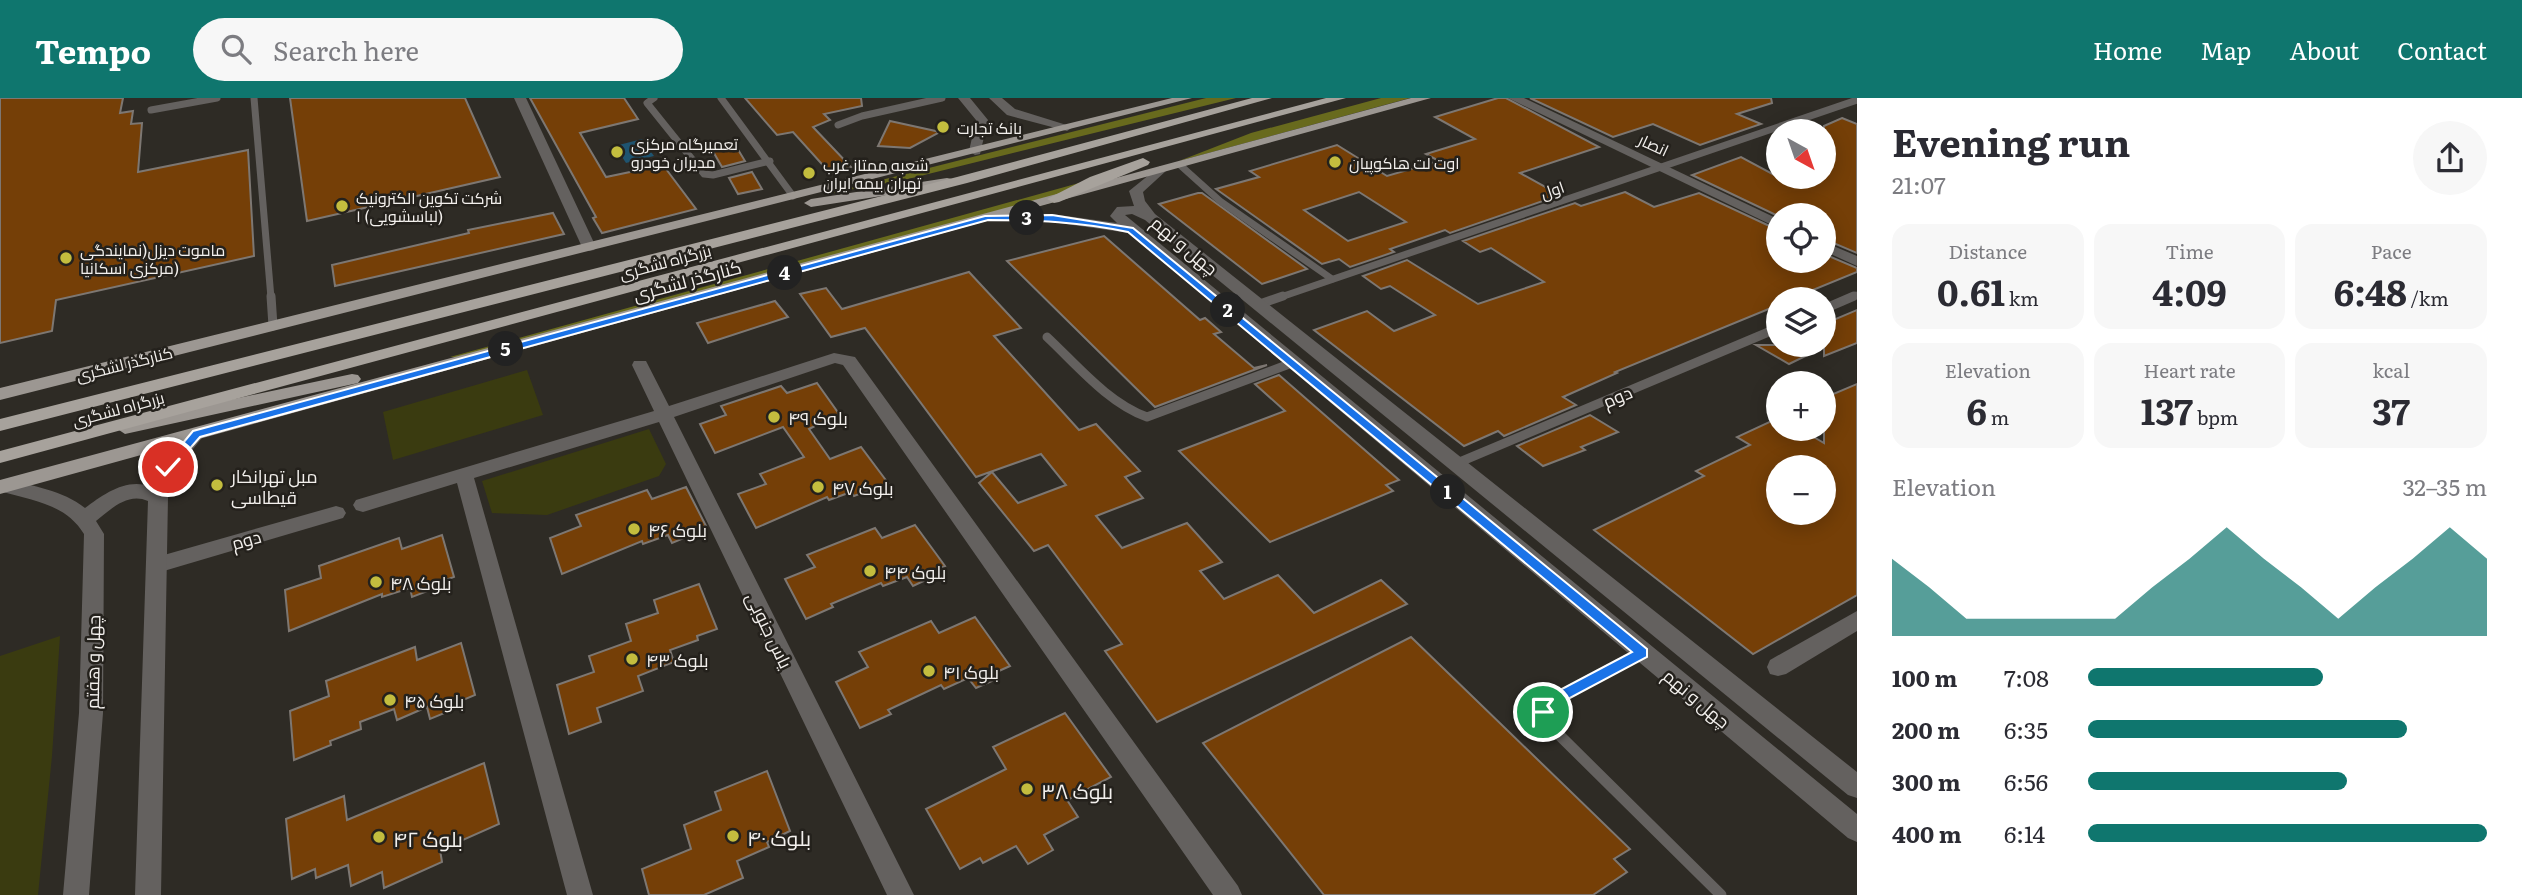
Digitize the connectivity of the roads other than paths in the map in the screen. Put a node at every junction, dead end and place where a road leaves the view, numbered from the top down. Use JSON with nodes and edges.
{"nodes":[{"id":1,"x":217,"y":98,"type":"edge"},
{"id":2,"x":254,"y":98,"type":"edge"},
{"id":3,"x":520,"y":98,"type":"edge"},
{"id":4,"x":654,"y":98,"type":"edge"},
{"id":5,"x":721,"y":98,"type":"edge"},
{"id":6,"x":942,"y":98,"type":"edge"},
{"id":7,"x":964,"y":98,"type":"edge"},
{"id":8,"x":995,"y":98,"type":"edge"},
{"id":9,"x":1186,"y":98,"type":"edge"},
{"id":10,"x":1266,"y":98,"type":"edge"},
{"id":11,"x":1340,"y":98,"type":"edge"},
{"id":12,"x":1425,"y":98,"type":"edge"},
{"id":13,"x":1514,"y":98,"type":"edge"},
{"id":14,"x":1857,"y":100,"type":"edge"},
{"id":15,"x":150,"y":110,"type":"dead end"},
{"id":16,"x":1267,"y":117,"type":"junction"},
{"id":17,"x":838,"y":125,"type":"dead end"},
{"id":18,"x":1068,"y":128,"type":"junction"},
{"id":19,"x":975,"y":151,"type":"junction"},
{"id":20,"x":770,"y":161,"type":"junction"},
{"id":21,"x":1180,"y":165,"type":"junction"},
{"id":22,"x":1659,"y":166,"type":"junction"},
{"id":23,"x":1160,"y":170,"type":"junction"},
{"id":24,"x":962,"y":180,"type":"junction"},
{"id":25,"x":793,"y":196,"type":"junction"},
{"id":26,"x":1054,"y":200,"type":"junction"},
{"id":27,"x":988,"y":217,"type":"junction"},
{"id":28,"x":1150,"y":217,"type":"junction"},
{"id":29,"x":1766,"y":218,"type":"edge"},
{"id":30,"x":1130,"y":230,"type":"junction"},
{"id":31,"x":612,"y":241,"type":"junction"},
{"id":32,"x":589,"y":247,"type":"junction"},
{"id":33,"x":1836,"y":252,"type":"edge"},
{"id":34,"x":1857,"y":262,"type":"edge"},
{"id":35,"x":1332,"y":279,"type":"junction"},
{"id":36,"x":1857,"y":295,"type":"edge"},
{"id":37,"x":1836,"y":304,"type":"edge"},
{"id":38,"x":1257,"y":305,"type":"junction"},
{"id":39,"x":273,"y":326,"type":"junction"},
{"id":40,"x":568,"y":332,"type":"junction"},
{"id":41,"x":1766,"y":333,"type":"edge"},
{"id":42,"x":1047,"y":337,"type":"dead end"},
{"id":43,"x":1292,"y":363,"type":"junction"},
{"id":44,"x":640,"y":365,"type":"dead end"},
{"id":45,"x":0,"y":394,"type":"edge"},
{"id":46,"x":664,"y":414,"type":"junction"},
{"id":47,"x":0,"y":425,"type":"edge"},
{"id":48,"x":196,"y":434,"type":"junction"},
{"id":49,"x":55,"y":443,"type":"junction"},
{"id":50,"x":0,"y":457,"type":"edge"},
{"id":51,"x":1455,"y":464,"type":"junction"},
{"id":52,"x":464,"y":476,"type":"junction"},
{"id":53,"x":3,"y":487,"type":"edge"},
{"id":54,"x":158,"y":497,"type":"junction"},
{"id":55,"x":363,"y":505,"type":"dead end"},
{"id":56,"x":336,"y":513,"type":"dead end"},
{"id":57,"x":86,"y":517,"type":"junction"},
{"id":58,"x":156,"y":565,"type":"junction"},
{"id":59,"x":1857,"y":620,"type":"edge"},
{"id":60,"x":1642,"y":653,"type":"junction"},
{"id":61,"x":1778,"y":667,"type":"dead end"},
{"id":62,"x":1857,"y":787,"type":"edge"},
{"id":63,"x":1857,"y":830,"type":"edge"},
{"id":64,"x":76,"y":895,"type":"edge"},
{"id":65,"x":148,"y":895,"type":"edge"},
{"id":66,"x":580,"y":895,"type":"edge"},
{"id":67,"x":901,"y":895,"type":"edge"},
{"id":68,"x":1229,"y":895,"type":"edge"},
{"id":69,"x":1721,"y":895,"type":"edge"}],
"edges":[{"from":1,"to":15,"type":"lane"},
{"from":2,"to":39,"type":"lane"},
{"from":3,"to":32,"type":"street"},
{"from":4,"to":20,"type":"lane"},
{"from":5,"to":20,"type":"lane"},
{"from":6,"to":17,"type":"lane"},
{"from":7,"to":19,"type":"street"},
{"from":8,"to":18,"type":"street"},
{"from":9,"to":18,"type":"main road","name":"کنارگذر لشگری"},
{"from":10,"to":24,"type":"highway","name":"بزرگراه لشگری"},
{"from":11,"to":16,"type":"highway","name":"بزرگراه لشگری"},
{"from":12,"to":21,"type":"main road","name":"کنارگذر لشگری"},
{"from":13,"to":22,"type":"street","name":"انصار"},
{"from":14,"to":22,"type":"lane","name":"اول"},
{"from":16,"to":26,"type":"highway"},
{"from":16,"to":49,"type":"highway","name":"بزرگراه لشگری"},
{"from":18,"to":19,"type":"main road","name":"کنارگذر لشگری"},
{"from":19,"to":25,"type":"main road","name":"کنارگذر لشگری"},
{"from":20,"to":25,"type":"lane"},
{"from":21,"to":23,"type":"main road","name":"کنارگذر لشگری"},
{"from":21,"to":35,"type":"lane"},
{"from":22,"to":29,"type":"street","name":"انصار"},
{"from":22,"to":35,"type":"lane","name":"اول"},
{"from":23,"to":26,"type":"main road","name":"کنارگذر لشگری"},
{"from":23,"to":28,"type":"street","name":"چهل و نهم"},
{"from":24,"to":31,"type":"main road"},
{"from":24,"to":47,"type":"highway","name":"بزرگراه لشگری"},
{"from":25,"to":31,"type":"main road","name":"کنارگذر لشگری"},
{"from":26,"to":27,"type":"main road","name":"کنارگذر لشگری"},
{"from":27,"to":30,"type":"street","name":"چهل و نهم"},
{"from":27,"to":40,"type":"main road","name":"کنارگذر لشگری"},
{"from":28,"to":30,"type":"street"},
{"from":28,"to":38,"type":"street","name":"چهل و نهم"},
{"from":30,"to":43,"type":"street","name":"چهل و نهم"},
{"from":31,"to":32,"type":"main road","name":"کنارگذر لشگری"},
{"from":32,"to":39,"type":"main road","name":"کنارگذر لشگری"},
{"from":33,"to":34,"type":"street"},
{"from":35,"to":38,"type":"lane","name":"اول"},
{"from":36,"to":37,"type":"lane"},
{"from":38,"to":51,"type":"street","name":"چهل و نهم"},
{"from":39,"to":45,"type":"main road","name":"کنارگذر لشگری"},
{"from":40,"to":48,"type":"main road","name":"کنارگذر لشگری"},
{"from":40,"to":49,"type":"main road"},
{"from":41,"to":51,"type":"lane","name":"دوم"},
{"from":42,"to":43,"type":"lane"},
{"from":43,"to":60,"type":"street","name":"چهل و نهم"},
{"from":44,"to":46,"type":"street","name":"یاس جنوبی"},
{"from":46,"to":52,"type":"street"},
{"from":46,"to":67,"type":"street","name":"یاس جنوبی"},
{"from":46,"to":68,"type":"street"},
{"from":48,"to":53,"type":"main road","name":"کنارگذر لشگری"},
{"from":48,"to":54,"type":"street"},
{"from":49,"to":50,"type":"highway","name":"بزرگراه لشگری"},
{"from":51,"to":62,"type":"street","name":"چهل و نهم"},
{"from":52,"to":55,"type":"street"},
{"from":52,"to":66,"type":"street"},
{"from":53,"to":57,"type":"street"},
{"from":54,"to":57,"type":"street"},
{"from":54,"to":58,"type":"street"},
{"from":56,"to":58,"type":"street","name":"دوم"},
{"from":57,"to":64,"type":"street","name":"چهل و هفتم"},
{"from":58,"to":65,"type":"street"},
{"from":59,"to":61,"type":"street"},
{"from":60,"to":63,"type":"street","name":"چهل و نهم"},
{"from":60,"to":69,"type":"lane"}]}
